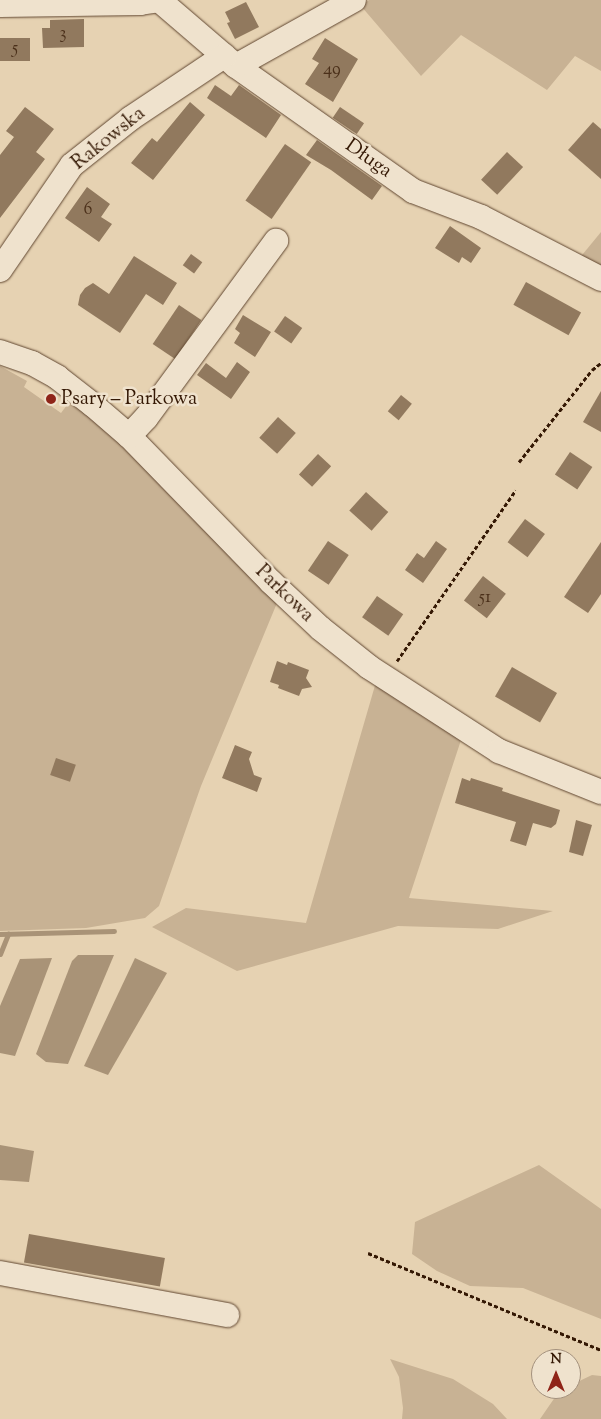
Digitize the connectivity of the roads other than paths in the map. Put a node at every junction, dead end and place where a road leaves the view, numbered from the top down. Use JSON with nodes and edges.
{"nodes":[{"id":1,"x":159,"y":0,"type":"edge"},
{"id":2,"x":354,"y":0,"type":"edge"},
{"id":3,"x":0,"y":5,"type":"edge"},
{"id":4,"x":230,"y":61,"type":"junction"},
{"id":5,"x":276,"y":241,"type":"dead end"},
{"id":6,"x":0,"y":270,"type":"edge"},
{"id":7,"x":601,"y":280,"type":"edge"},
{"id":8,"x":0,"y":352,"type":"edge"},
{"id":9,"x":129,"y":436,"type":"junction"},
{"id":10,"x":601,"y":792,"type":"edge"},
{"id":11,"x":0,"y":1274,"type":"edge"},
{"id":12,"x":227,"y":1315,"type":"dead end"}],
"edges":[{"from":1,"to":3,"type":"street"},
{"from":1,"to":4,"type":"street","name":"Długa"},
{"from":2,"to":4,"type":"street","name":"Rakowska"},
{"from":4,"to":6,"type":"street","name":"Rakowska"},
{"from":4,"to":7,"type":"street","name":"Długa"},
{"from":5,"to":9,"type":"street"},
{"from":8,"to":9,"type":"street","name":"Parkowa"},
{"from":9,"to":10,"type":"street","name":"Parkowa"},
{"from":11,"to":12,"type":"street"}]}
